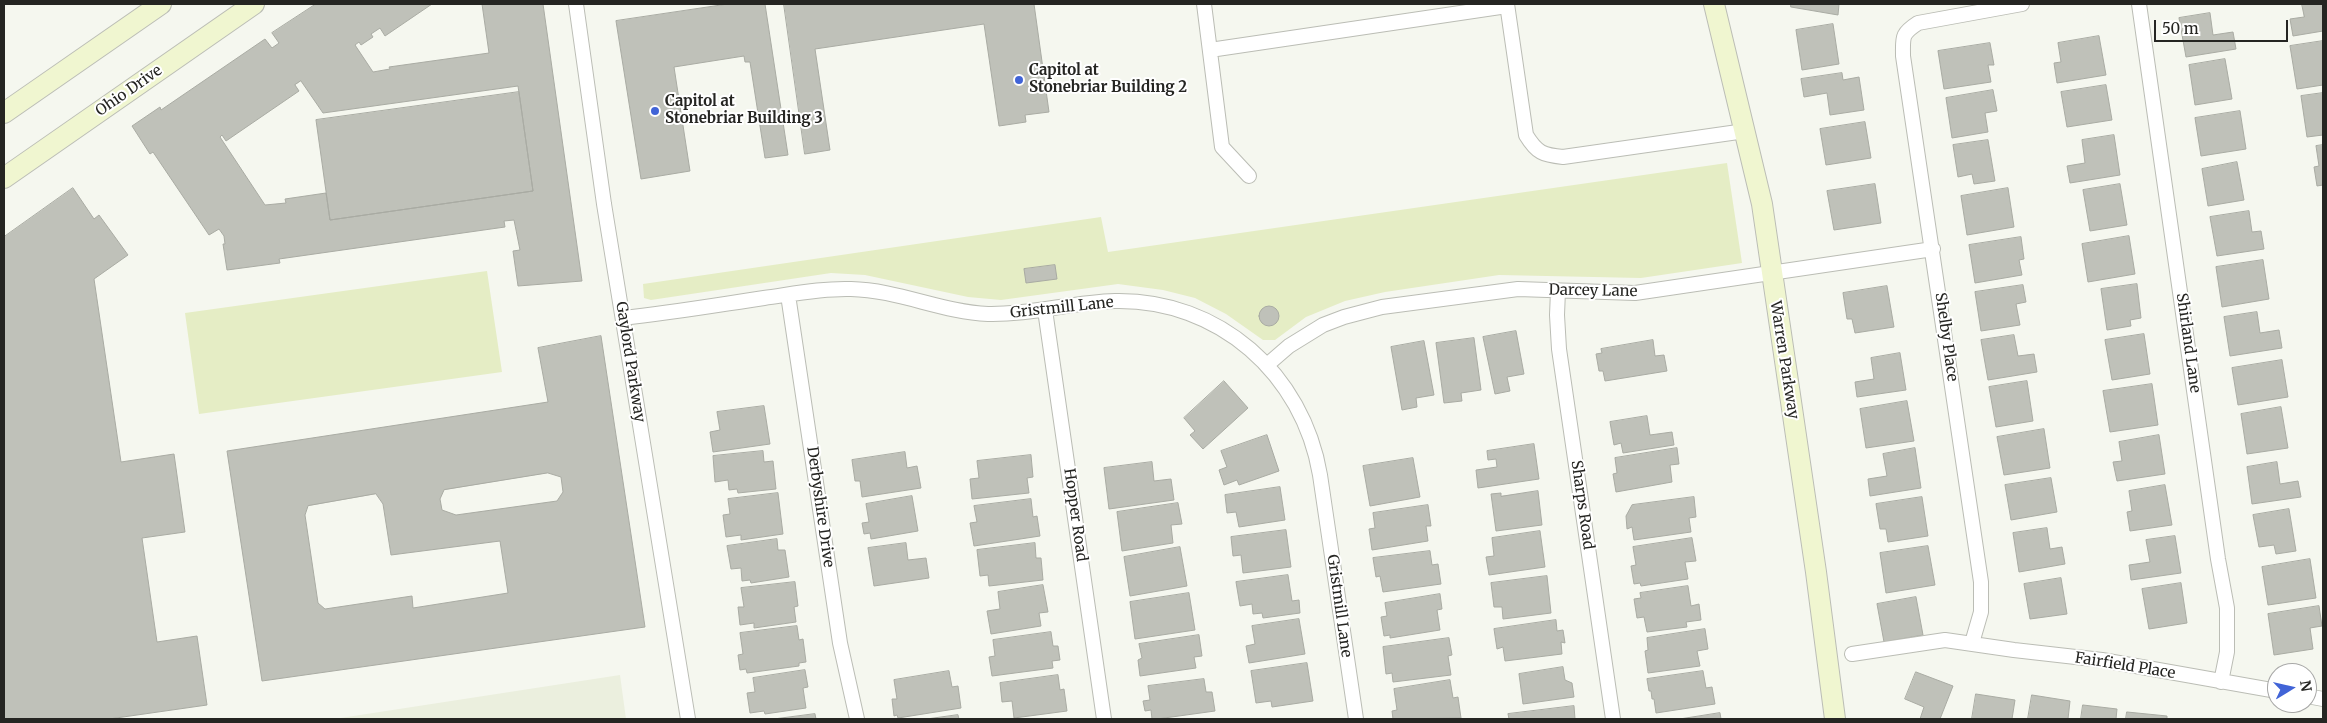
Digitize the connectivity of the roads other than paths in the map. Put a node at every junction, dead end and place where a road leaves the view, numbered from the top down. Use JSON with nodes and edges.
{"nodes":[{"id":1,"x":161,"y":4,"type":"edge"},
{"id":2,"x":254,"y":4,"type":"edge"},
{"id":3,"x":576,"y":4,"type":"edge"},
{"id":4,"x":1204,"y":4,"type":"edge"},
{"id":5,"x":1714,"y":4,"type":"edge"},
{"id":6,"x":2022,"y":4,"type":"edge"},
{"id":7,"x":2139,"y":4,"type":"edge"},
{"id":8,"x":1507,"y":5,"type":"edge"},
{"id":9,"x":1210,"y":50,"type":"junction"},
{"id":10,"x":4,"y":112,"type":"edge"},
{"id":11,"x":1745,"y":131,"type":"junction"},
{"id":12,"x":1249,"y":176,"type":"dead end"},
{"id":13,"x":4,"y":178,"type":"edge"},
{"id":14,"x":1933,"y":249,"type":"junction"},
{"id":15,"x":1771,"y":273,"type":"junction"},
{"id":16,"x":1558,"y":291,"type":"junction"},
{"id":17,"x":788,"y":294,"type":"junction"},
{"id":18,"x":1045,"y":310,"type":"junction"},
{"id":19,"x":623,"y":318,"type":"junction"},
{"id":20,"x":1267,"y":365,"type":"junction"},
{"id":21,"x":1972,"y":643,"type":"junction"},
{"id":22,"x":1852,"y":654,"type":"dead end"},
{"id":23,"x":2221,"y":682,"type":"junction"},
{"id":24,"x":2267,"y":689,"type":"edge"},
{"id":25,"x":688,"y":719,"type":"edge"},
{"id":26,"x":857,"y":719,"type":"edge"},
{"id":27,"x":1104,"y":719,"type":"edge"},
{"id":28,"x":1351,"y":719,"type":"edge"},
{"id":29,"x":1613,"y":719,"type":"edge"},
{"id":30,"x":1835,"y":719,"type":"edge"}],
"edges":[{"from":1,"to":10,"type":"main road"},
{"from":2,"to":13,"type":"main road","name":"Ohio Drive"},
{"from":3,"to":19,"type":"street","name":"Gaylord Parkway"},
{"from":4,"to":9,"type":"street"},
{"from":5,"to":11,"type":"main road","name":"Warren Parkway"},
{"from":6,"to":14,"type":"street","name":"Shelby Place"},
{"from":7,"to":23,"type":"street","name":"Shirland Lane"},
{"from":8,"to":9,"type":"street"},
{"from":8,"to":11,"type":"street"},
{"from":9,"to":12,"type":"street"},
{"from":11,"to":15,"type":"main road","name":"Warren Parkway"},
{"from":14,"to":15,"type":"street","name":"Darcey Lane"},
{"from":14,"to":21,"type":"street","name":"Shelby Place"},
{"from":15,"to":16,"type":"street","name":"Darcey Lane"},
{"from":15,"to":30,"type":"main road","name":"Warren Parkway"},
{"from":16,"to":20,"type":"street","name":"Darcey Lane"},
{"from":16,"to":29,"type":"street","name":"Sharps Road"},
{"from":17,"to":18,"type":"street","name":"Gristmill Lane"},
{"from":17,"to":19,"type":"street","name":"Gristmill Lane"},
{"from":17,"to":26,"type":"street","name":"Derbyshire Drive"},
{"from":18,"to":20,"type":"street","name":"Gristmill Lane"},
{"from":18,"to":27,"type":"street","name":"Hopper Road"},
{"from":19,"to":25,"type":"street","name":"Gaylord Parkway"},
{"from":20,"to":28,"type":"street","name":"Gristmill Lane"},
{"from":21,"to":22,"type":"street","name":"Fairfield Place"},
{"from":21,"to":23,"type":"street","name":"Fairfield Place"},
{"from":23,"to":24,"type":"street","name":"Fairfield Place"}]}
